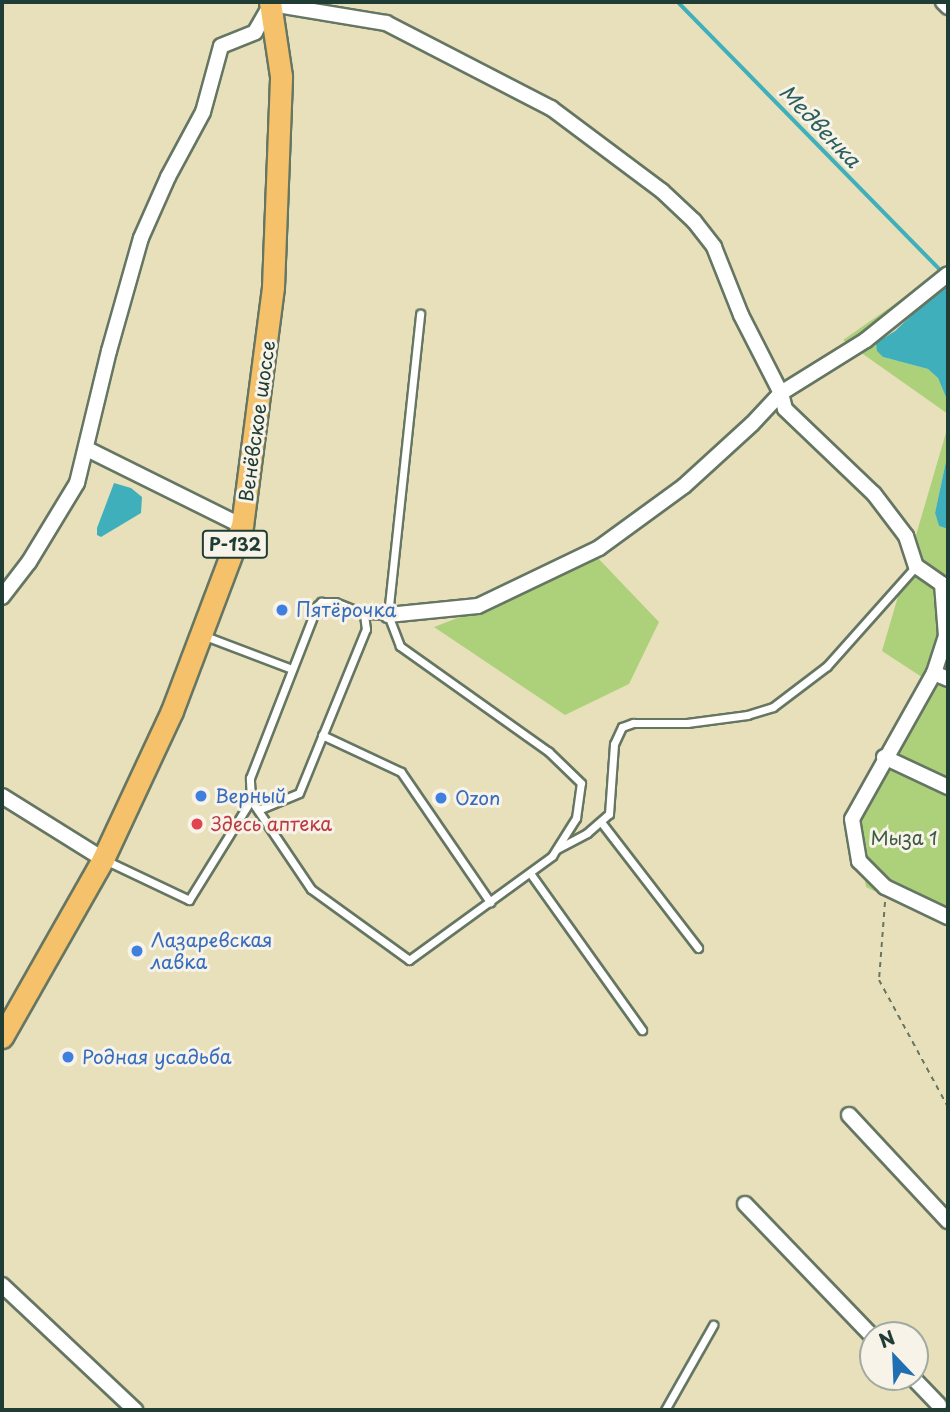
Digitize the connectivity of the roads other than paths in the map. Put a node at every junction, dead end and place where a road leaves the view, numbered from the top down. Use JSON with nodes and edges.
{"nodes":[{"id":1,"x":943,"y":2,"type":"edge"},
{"id":2,"x":270,"y":3,"type":"edge"},
{"id":3,"x":948,"y":7,"type":"edge"},
{"id":4,"x":948,"y":274,"type":"edge"},
{"id":5,"x":420,"y":314,"type":"dead end"},
{"id":6,"x":780,"y":393,"type":"junction"},
{"id":7,"x":87,"y":449,"type":"junction"},
{"id":8,"x":242,"y":526,"type":"junction"},
{"id":9,"x":916,"y":566,"type":"junction"},
{"id":10,"x":945,"y":585,"type":"edge"},
{"id":11,"x":2,"y":597,"type":"edge"},
{"id":12,"x":364,"y":614,"type":"junction"},
{"id":13,"x":388,"y":615,"type":"junction"},
{"id":14,"x":201,"y":635,"type":"junction"},
{"id":15,"x":292,"y":669,"type":"junction"},
{"id":16,"x":934,"y":673,"type":"junction"},
{"id":17,"x":948,"y":679,"type":"edge"},
{"id":18,"x":322,"y":735,"type":"junction"},
{"id":19,"x":884,"y":757,"type":"junction"},
{"id":20,"x":948,"y":787,"type":"edge"},
{"id":21,"x":2,"y":796,"type":"edge"},
{"id":22,"x":251,"y":800,"type":"junction"},
{"id":23,"x":258,"y":810,"type":"junction"},
{"id":24,"x":601,"y":822,"type":"junction"},
{"id":25,"x":557,"y":849,"type":"junction"},
{"id":26,"x":103,"y":859,"type":"junction"},
{"id":27,"x":530,"y":873,"type":"junction"},
{"id":28,"x":490,"y":902,"type":"junction"},
{"id":29,"x":948,"y":917,"type":"edge"},
{"id":30,"x":698,"y":948,"type":"dead end"},
{"id":31,"x":642,"y":1030,"type":"dead end"},
{"id":32,"x":2,"y":1037,"type":"edge"},
{"id":33,"x":849,"y":1115,"type":"dead end"},
{"id":34,"x":745,"y":1205,"type":"dead end"},
{"id":35,"x":948,"y":1220,"type":"edge"},
{"id":36,"x":2,"y":1285,"type":"edge"},
{"id":37,"x":859,"y":1322,"type":"edge"},
{"id":38,"x":713,"y":1325,"type":"dead end"},
{"id":39,"x":927,"y":1391,"type":"edge"},
{"id":40,"x":940,"y":1404,"type":"edge"},
{"id":41,"x":135,"y":1410,"type":"edge"},
{"id":42,"x":665,"y":1410,"type":"edge"}],
"edges":[{"from":1,"to":3,"type":"street"},
{"from":2,"to":6,"type":"street"},
{"from":2,"to":7,"type":"street"},
{"from":2,"to":8,"type":"main road","name":"Венёвское шоссе","number":"Р-132"},
{"from":4,"to":6,"type":"street"},
{"from":5,"to":13,"type":"lane"},
{"from":6,"to":9,"type":"street"},
{"from":6,"to":13,"type":"street"},
{"from":7,"to":8,"type":"street"},
{"from":7,"to":11,"type":"street"},
{"from":8,"to":14,"type":"main road","name":"Венёвское шоссе","number":"Р-132"},
{"from":9,"to":10,"type":"street"},
{"from":9,"to":24,"type":"lane"},
{"from":10,"to":16,"type":"street"},
{"from":12,"to":13,"type":"lane"},
{"from":12,"to":15,"type":"lane"},
{"from":12,"to":18,"type":"lane"},
{"from":13,"to":25,"type":"lane"},
{"from":14,"to":15,"type":"lane"},
{"from":14,"to":26,"type":"main road","name":"Венёвское шоссе","number":"Р-132"},
{"from":15,"to":22,"type":"lane"},
{"from":16,"to":17,"type":"street"},
{"from":16,"to":19,"type":"street"},
{"from":18,"to":23,"type":"lane"},
{"from":18,"to":28,"type":"lane"},
{"from":19,"to":20,"type":"street"},
{"from":19,"to":29,"type":"street"},
{"from":21,"to":26,"type":"street"},
{"from":22,"to":23,"type":"lane"},
{"from":22,"to":26,"type":"lane"},
{"from":23,"to":28,"type":"lane"},
{"from":24,"to":25,"type":"lane"},
{"from":24,"to":30,"type":"lane"},
{"from":25,"to":27,"type":"lane"},
{"from":26,"to":32,"type":"main road","name":"Венёвское шоссе","number":"Р-132"},
{"from":27,"to":28,"type":"lane"},
{"from":27,"to":31,"type":"lane"},
{"from":33,"to":35,"type":"street"},
{"from":34,"to":37,"type":"street"},
{"from":36,"to":41,"type":"street"},
{"from":38,"to":42,"type":"lane"},
{"from":39,"to":40,"type":"street"}]}
